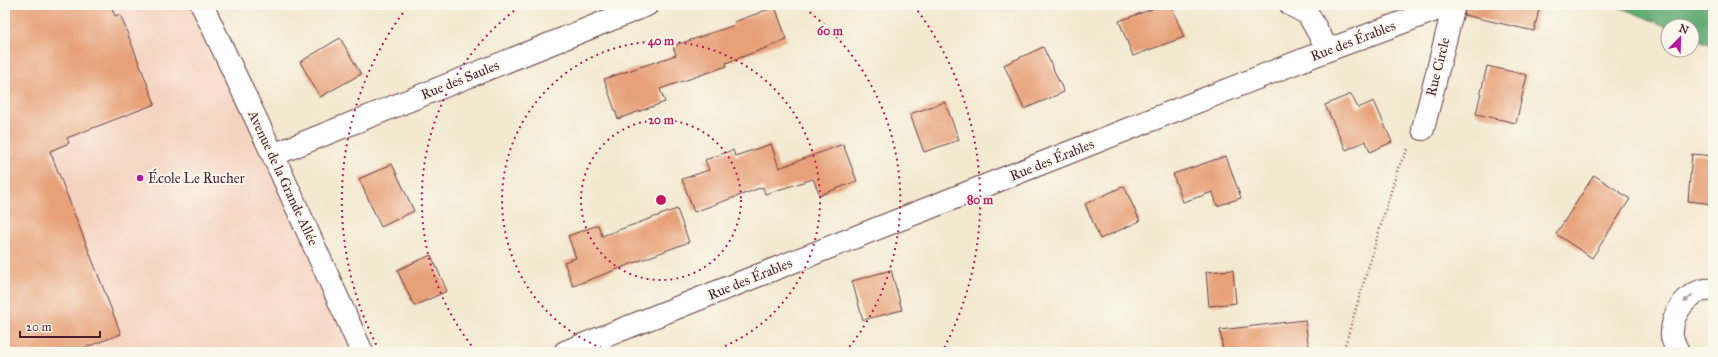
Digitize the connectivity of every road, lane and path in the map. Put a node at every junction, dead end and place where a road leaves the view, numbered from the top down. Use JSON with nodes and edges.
{"nodes":[{"id":1,"x":202,"y":5,"type":"edge"},
{"id":2,"x":647,"y":5,"type":"edge"},
{"id":3,"x":1291,"y":5,"type":"edge"},
{"id":4,"x":1449,"y":5,"type":"edge"},
{"id":5,"x":1454,"y":5,"type":"edge"},
{"id":6,"x":1328,"y":50,"type":"junction"},
{"id":7,"x":1422,"y":129,"type":"joint"},
{"id":8,"x":272,"y":155,"type":"junction"},
{"id":9,"x":1713,"y":290,"type":"edge"},
{"id":10,"x":362,"y":352,"type":"edge"},
{"id":11,"x":565,"y":352,"type":"edge"},
{"id":12,"x":1343,"y":352,"type":"edge"},
{"id":13,"x":1678,"y":352,"type":"edge"}],
"edges":[{"from":1,"to":8,"type":"street","name":"Avenue de la Grande Allée"},
{"from":2,"to":8,"type":"street","name":"Rue des Saules"},
{"from":3,"to":6,"type":"street"},
{"from":4,"to":6,"type":"street","name":"Rue des Érables"},
{"from":5,"to":7,"type":"street","name":"Rue Circle"},
{"from":6,"to":11,"type":"street","name":"Rue des Érables"},
{"from":7,"to":12,"type":"path"},
{"from":8,"to":10,"type":"street","name":"Avenue de la Grande Allée"},
{"from":9,"to":13,"type":"street","one_way":true}]}
